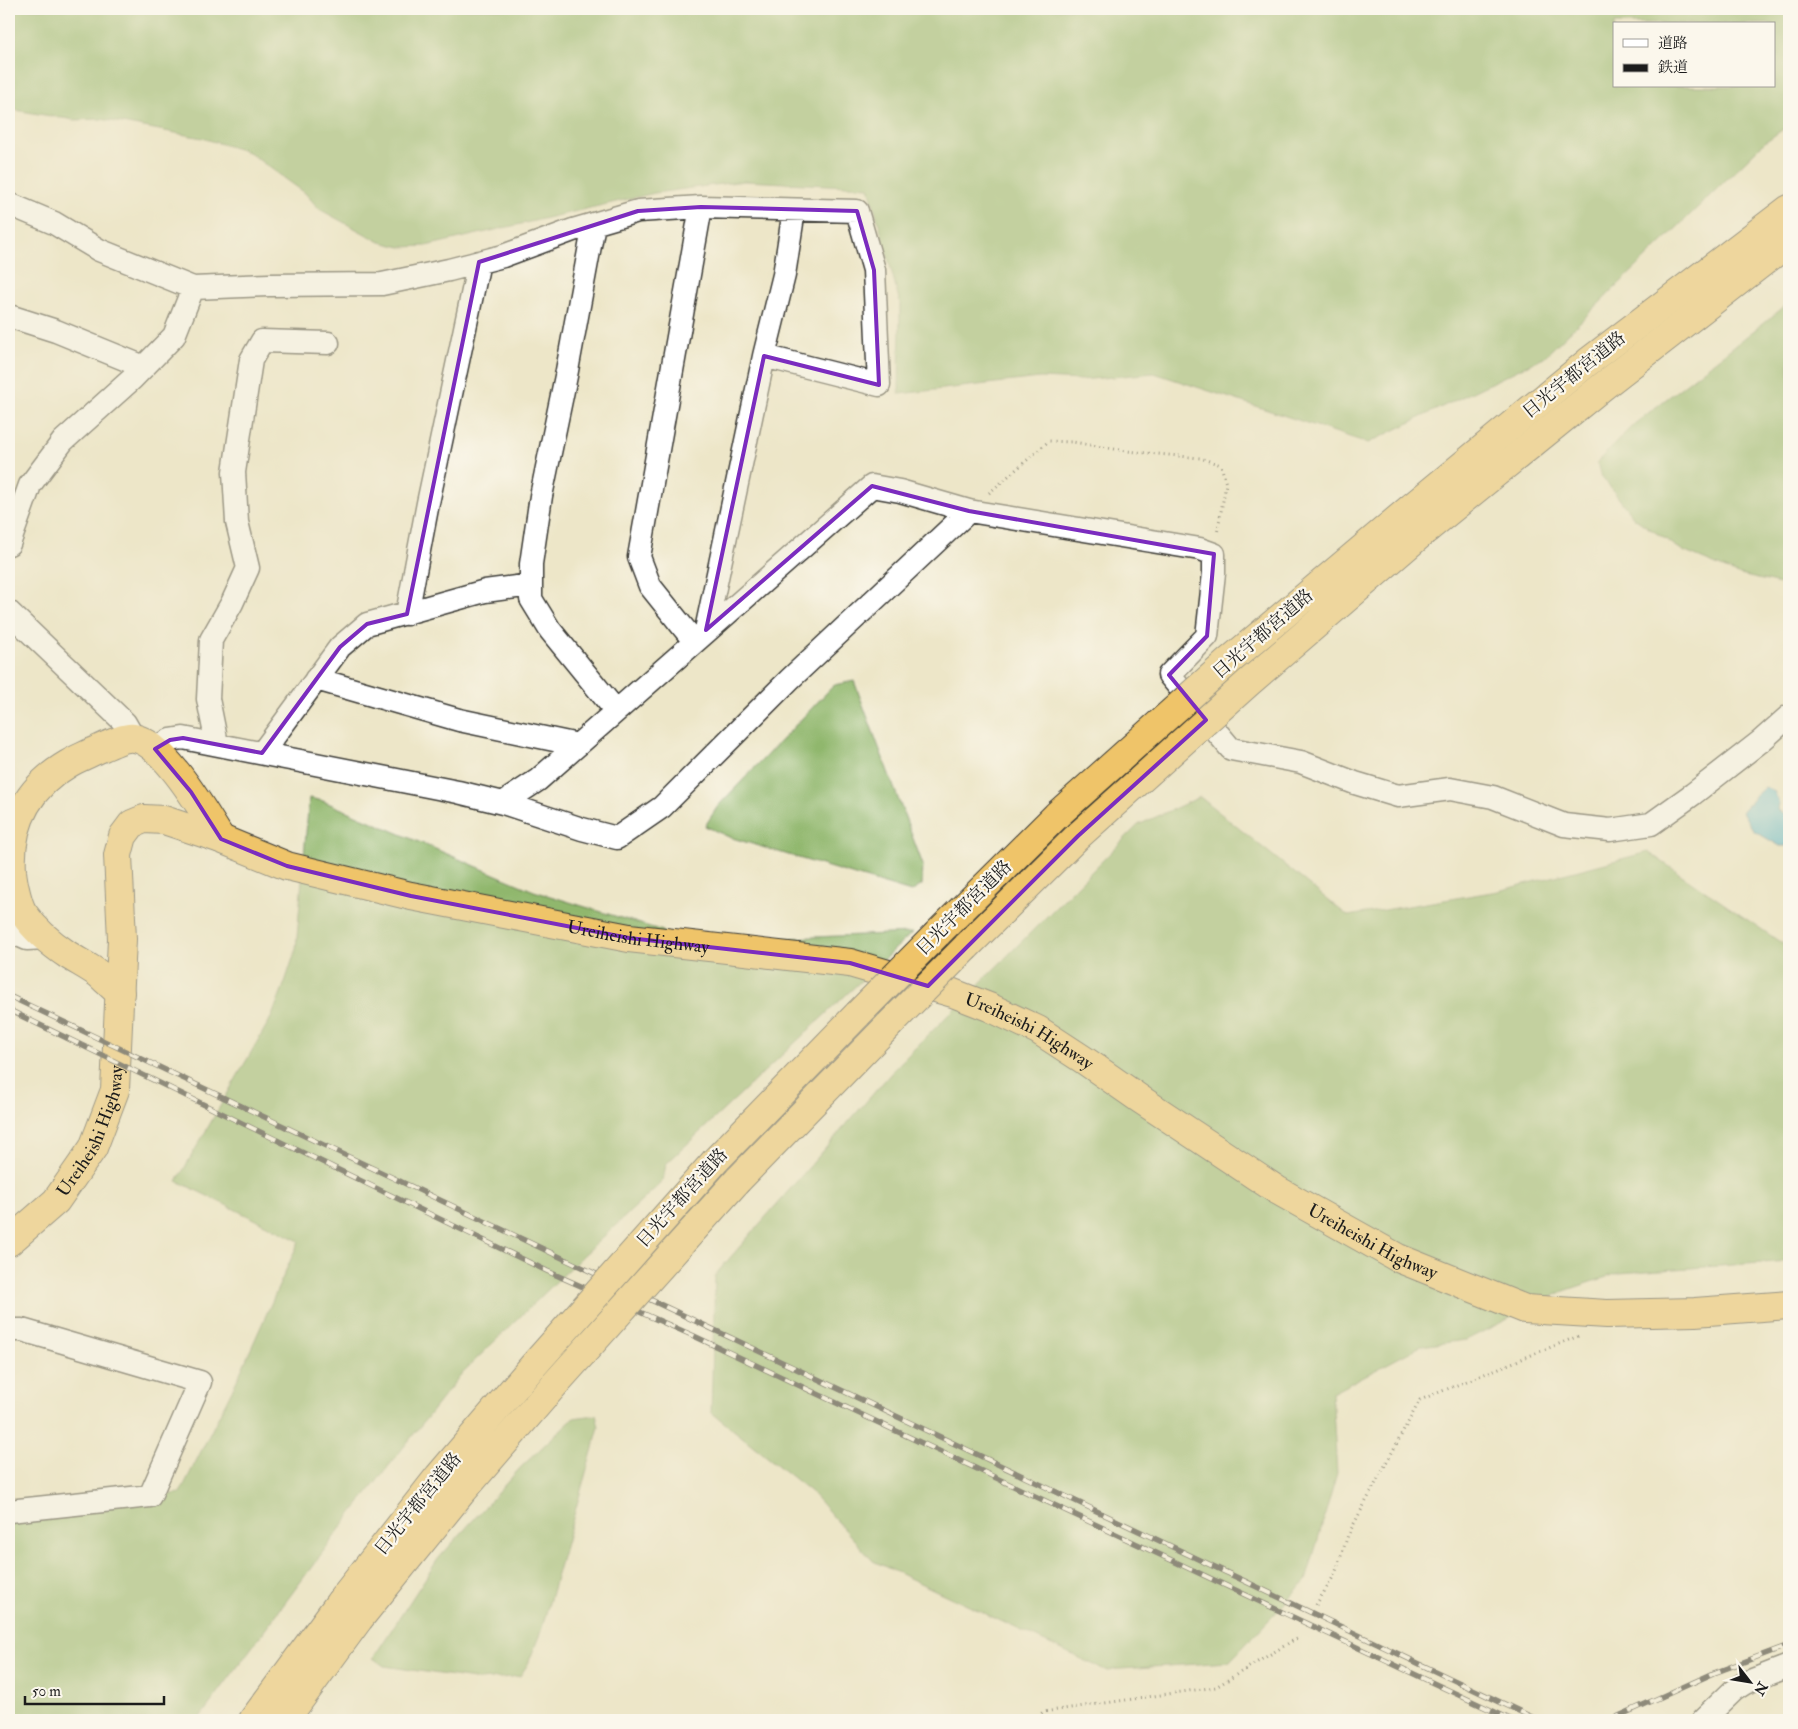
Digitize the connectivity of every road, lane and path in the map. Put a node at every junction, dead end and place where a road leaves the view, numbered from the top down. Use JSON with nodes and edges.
{"nodes":[{"id":1,"x":9,"y":204,"type":"edge"},
{"id":2,"x":701,"y":207,"type":"junction"},
{"id":3,"x":1789,"y":209,"type":"edge"},
{"id":4,"x":794,"y":210,"type":"junction"},
{"id":5,"x":594,"y":224,"type":"junction"},
{"id":6,"x":1789,"y":242,"type":"edge"},
{"id":7,"x":479,"y":262,"type":"junction"},
{"id":8,"x":193,"y":288,"type":"junction"},
{"id":9,"x":9,"y":316,"type":"edge"},
{"id":10,"x":328,"y":343,"type":"dead end"},
{"id":11,"x":764,"y":356,"type":"junction"},
{"id":12,"x":144,"y":367,"type":"junction"},
{"id":13,"x":969,"y":511,"type":"junction"},
{"id":14,"x":9,"y":544,"type":"edge"},
{"id":15,"x":1214,"y":554,"type":"junction"},
{"id":16,"x":531,"y":585,"type":"junction"},
{"id":17,"x":9,"y":612,"type":"edge"},
{"id":18,"x":407,"y":614,"type":"junction"},
{"id":19,"x":700,"y":636,"type":"junction"},
{"id":20,"x":316,"y":679,"type":"junction"},
{"id":21,"x":616,"y":711,"type":"junction"},
{"id":22,"x":1789,"y":716,"type":"edge"},
{"id":23,"x":144,"y":743,"type":"junction"},
{"id":24,"x":216,"y":744,"type":"junction"},
{"id":25,"x":578,"y":745,"type":"junction"},
{"id":26,"x":262,"y":753,"type":"junction"},
{"id":27,"x":503,"y":803,"type":"junction"},
{"id":28,"x":221,"y":839,"type":"junction"},
{"id":29,"x":9,"y":931,"type":"edge"},
{"id":30,"x":47,"y":938,"type":"junction"},
{"id":31,"x":120,"y":994,"type":"junction"},
{"id":32,"x":9,"y":1242,"type":"edge"},
{"id":33,"x":1789,"y":1305,"type":"edge"},
{"id":34,"x":1607,"y":1314,"type":"junction"},
{"id":35,"x":9,"y":1330,"type":"edge"},
{"id":36,"x":9,"y":1511,"type":"edge"},
{"id":37,"x":1316,"y":1605,"type":"dead end"},
{"id":38,"x":349,"y":1611,"type":"junction"},
{"id":39,"x":1299,"y":1637,"type":"dead end"},
{"id":40,"x":1789,"y":1666,"type":"edge"},
{"id":41,"x":253,"y":1720,"type":"edge"},
{"id":42,"x":285,"y":1720,"type":"edge"},
{"id":43,"x":299,"y":1720,"type":"edge"},
{"id":44,"x":1034,"y":1720,"type":"edge"},
{"id":45,"x":1703,"y":1720,"type":"edge"}],
"edges":[{"from":1,"to":8,"type":"street"},
{"from":2,"to":4,"type":"street"},
{"from":2,"to":5,"type":"street"},
{"from":2,"to":19,"type":"street"},
{"from":3,"to":38,"type":"highway","name":"日光宇都宮道路","bridge":true},
{"from":4,"to":11,"type":"street"},
{"from":4,"to":11,"type":"street"},
{"from":5,"to":7,"type":"street"},
{"from":5,"to":16,"type":"street"},
{"from":6,"to":38,"type":"highway","name":"日光宇都宮道路","bridge":true},
{"from":7,"to":8,"type":"street"},
{"from":7,"to":18,"type":"street"},
{"from":8,"to":12,"type":"street"},
{"from":9,"to":12,"type":"street"},
{"from":10,"to":24,"type":"street"},
{"from":11,"to":19,"type":"street"},
{"from":12,"to":14,"type":"street"},
{"from":13,"to":15,"type":"street"},
{"from":13,"to":15,"type":"path"},
{"from":13,"to":19,"type":"street"},
{"from":13,"to":27,"type":"street"},
{"from":15,"to":22,"type":"street"},
{"from":16,"to":18,"type":"street"},
{"from":16,"to":21,"type":"street"},
{"from":17,"to":23,"type":"street"},
{"from":18,"to":20,"type":"street"},
{"from":19,"to":21,"type":"street"},
{"from":20,"to":25,"type":"street"},
{"from":20,"to":26,"type":"street"},
{"from":21,"to":25,"type":"street"},
{"from":23,"to":24,"type":"street"},
{"from":23,"to":28,"type":"highway"},
{"from":23,"to":30,"type":"highway"},
{"from":24,"to":26,"type":"street"},
{"from":25,"to":27,"type":"street"},
{"from":26,"to":27,"type":"street"},
{"from":28,"to":31,"type":"highway","name":"Ureiheishi Highway"},
{"from":28,"to":34,"type":"highway","name":"Ureiheishi Highway"},
{"from":29,"to":30,"type":"street"},
{"from":30,"to":31,"type":"highway"},
{"from":31,"to":32,"type":"highway","name":"Ureiheishi Highway"},
{"from":33,"to":34,"type":"highway","name":"Ureiheishi Highway"},
{"from":34,"to":37,"type":"path"},
{"from":35,"to":36,"type":"street"},
{"from":38,"to":41,"type":"highway","name":"日光宇都宮道路"},
{"from":38,"to":42,"type":"highway","name":"日光宇都宮道路"},
{"from":38,"to":43,"type":"highway"},
{"from":39,"to":44,"type":"path"},
{"from":40,"to":45,"type":"street"}]}
